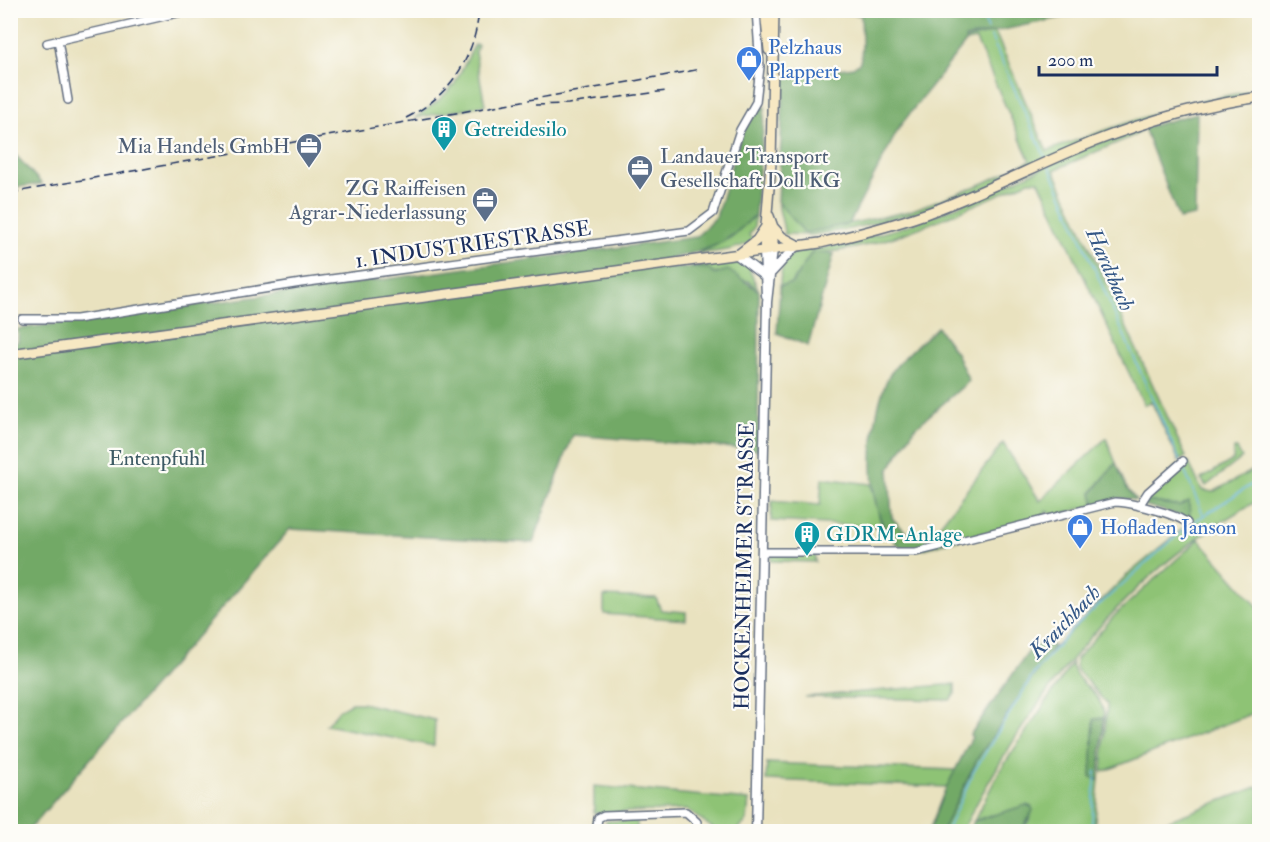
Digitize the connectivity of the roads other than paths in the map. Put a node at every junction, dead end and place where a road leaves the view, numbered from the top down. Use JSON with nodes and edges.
{"nodes":[{"id":1,"x":191,"y":10,"type":"edge"},
{"id":2,"x":756,"y":10,"type":"edge"},
{"id":3,"x":765,"y":10,"type":"edge"},
{"id":4,"x":774,"y":10,"type":"edge"},
{"id":5,"x":58,"y":40,"type":"junction"},
{"id":6,"x":47,"y":43,"type":"dead end"},
{"id":7,"x":773,"y":76,"type":"junction"},
{"id":8,"x":1260,"y":97,"type":"edge"},
{"id":9,"x":68,"y":100,"type":"dead end"},
{"id":10,"x":769,"y":227,"type":"junction"},
{"id":11,"x":797,"y":245,"type":"junction"},
{"id":12,"x":769,"y":250,"type":"junction"},
{"id":13,"x":737,"y":255,"type":"junction"},
{"id":14,"x":768,"y":274,"type":"junction"},
{"id":15,"x":22,"y":319,"type":"dead end"},
{"id":16,"x":10,"y":354,"type":"edge"},
{"id":17,"x":1181,"y":463,"type":"dead end"},
{"id":18,"x":1139,"y":506,"type":"junction"},
{"id":19,"x":1187,"y":523,"type":"dead end"},
{"id":20,"x":763,"y":552,"type":"junction"},
{"id":21,"x":754,"y":830,"type":"edge"},
{"id":22,"x":596,"y":831,"type":"edge"},
{"id":23,"x":697,"y":831,"type":"edge"}],
"edges":[{"from":1,"to":5,"type":"street"},
{"from":2,"to":15,"type":"street","name":"1. INDUSTRIESTRASSE"},
{"from":3,"to":7,"type":"main road"},
{"from":4,"to":7,"type":"main road"},
{"from":5,"to":6,"type":"street"},
{"from":5,"to":9,"type":"street"},
{"from":7,"to":10,"type":"main road","name":"HOCKENHEIMER STRASSE"},
{"from":8,"to":11,"type":"main road"},
{"from":10,"to":11,"type":"main road"},
{"from":10,"to":12,"type":"main road","name":"HOCKENHEIMER STRASSE"},
{"from":10,"to":13,"type":"main road"},
{"from":11,"to":12,"type":"main road"},
{"from":11,"to":14,"type":"street"},
{"from":12,"to":13,"type":"main road"},
{"from":12,"to":14,"type":"street","name":"HOCKENHEIMER STRASSE"},
{"from":13,"to":14,"type":"street"},
{"from":13,"to":16,"type":"main road"},
{"from":14,"to":20,"type":"street","name":"HOCKENHEIMER STRASSE"},
{"from":17,"to":18,"type":"street"},
{"from":18,"to":19,"type":"street"},
{"from":18,"to":20,"type":"street"},
{"from":20,"to":21,"type":"street","name":"HOCKENHEIMER STRASSE"},
{"from":22,"to":23,"type":"street"}]}
